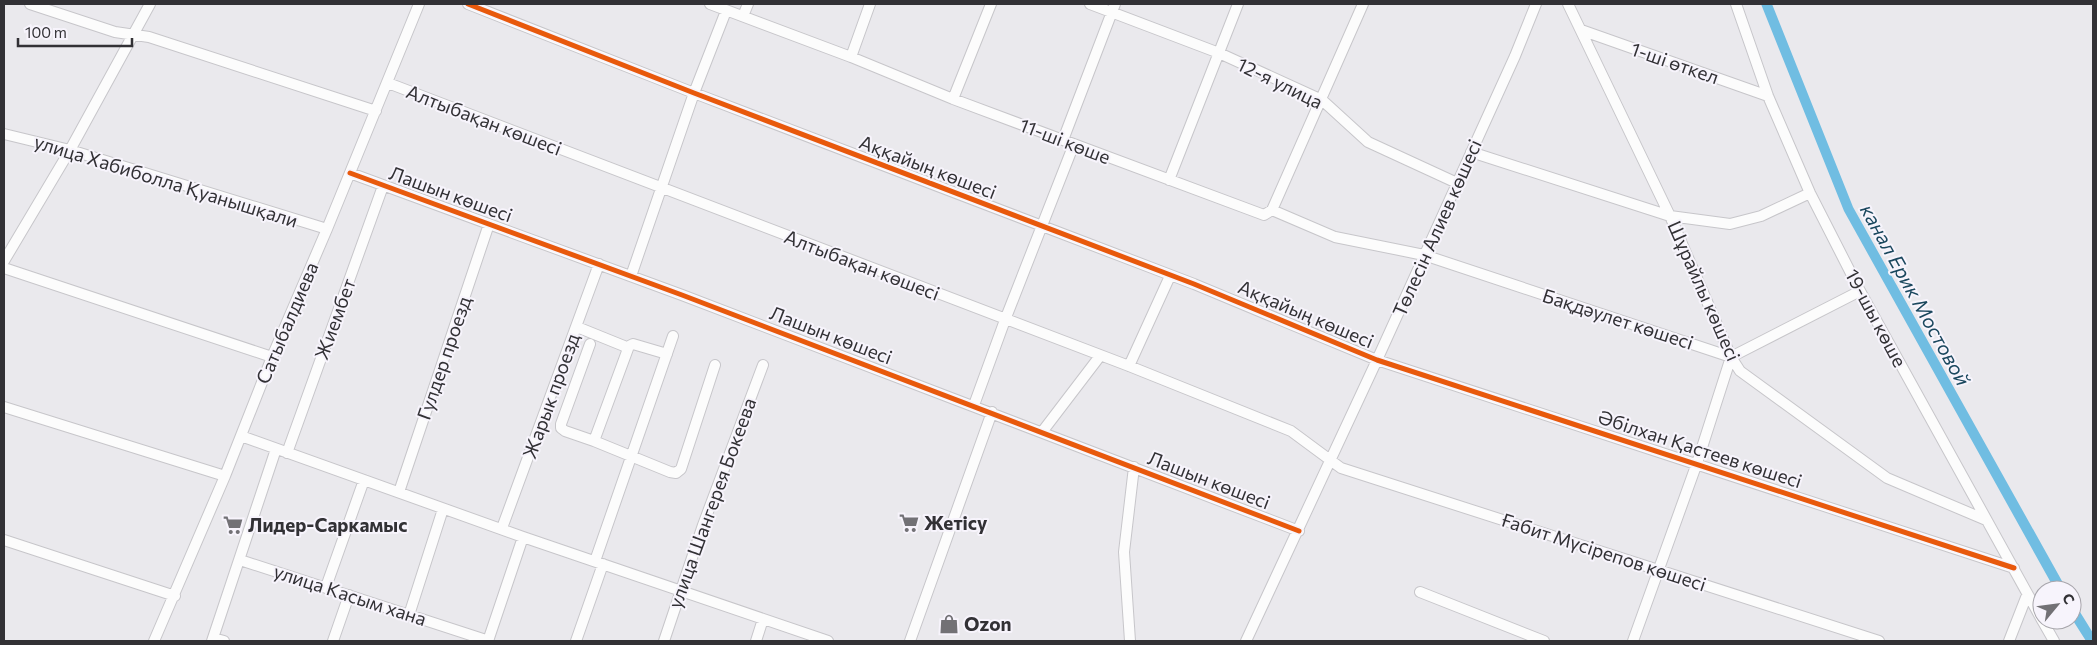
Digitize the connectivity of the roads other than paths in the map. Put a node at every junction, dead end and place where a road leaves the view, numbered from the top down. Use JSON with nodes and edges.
{"nodes":[{"id":1,"x":30,"y":4,"type":"edge"},
{"id":2,"x":150,"y":4,"type":"edge"},
{"id":3,"x":419,"y":4,"type":"edge"},
{"id":4,"x":468,"y":4,"type":"edge"},
{"id":5,"x":710,"y":4,"type":"edge"},
{"id":6,"x":748,"y":4,"type":"edge"},
{"id":7,"x":870,"y":4,"type":"edge"},
{"id":8,"x":991,"y":4,"type":"edge"},
{"id":9,"x":1090,"y":4,"type":"edge"},
{"id":10,"x":1238,"y":4,"type":"edge"},
{"id":11,"x":1363,"y":4,"type":"edge"},
{"id":12,"x":1536,"y":4,"type":"edge"},
{"id":13,"x":1568,"y":4,"type":"edge"},
{"id":14,"x":1736,"y":4,"type":"edge"},
{"id":15,"x":1113,"y":8,"type":"edge"},
{"id":16,"x":726,"y":11,"type":"junction"},
{"id":17,"x":743,"y":16,"type":"junction"},
{"id":18,"x":1581,"y":30,"type":"junction"},
{"id":19,"x":132,"y":36,"type":"junction"},
{"id":20,"x":1219,"y":53,"type":"junction"},
{"id":21,"x":851,"y":57,"type":"junction"},
{"id":22,"x":388,"y":83,"type":"junction"},
{"id":23,"x":694,"y":93,"type":"junction"},
{"id":24,"x":1768,"y":96,"type":"junction"},
{"id":25,"x":953,"y":99,"type":"junction"},
{"id":26,"x":1322,"y":100,"type":"junction"},
{"id":27,"x":376,"y":111,"type":"junction"},
{"id":28,"x":4,"y":134,"type":"edge"},
{"id":29,"x":1063,"y":140,"type":"junction"},
{"id":30,"x":1074,"y":144,"type":"junction"},
{"id":31,"x":70,"y":150,"type":"junction"},
{"id":32,"x":1471,"y":152,"type":"junction"},
{"id":33,"x":350,"y":173,"type":"junction"},
{"id":34,"x":1169,"y":180,"type":"junction"},
{"id":35,"x":1457,"y":183,"type":"junction"},
{"id":36,"x":383,"y":186,"type":"junction"},
{"id":37,"x":661,"y":188,"type":"junction"},
{"id":38,"x":1810,"y":193,"type":"junction"},
{"id":39,"x":1272,"y":210,"type":"junction"},
{"id":40,"x":1670,"y":216,"type":"junction"},
{"id":41,"x":490,"y":224,"type":"junction"},
{"id":42,"x":1042,"y":227,"type":"junction"},
{"id":43,"x":327,"y":229,"type":"junction"},
{"id":44,"x":1424,"y":255,"type":"junction"},
{"id":45,"x":4,"y":260,"type":"edge"},
{"id":46,"x":600,"y":264,"type":"junction"},
{"id":47,"x":4,"y":268,"type":"edge"},
{"id":48,"x":631,"y":276,"type":"junction"},
{"id":49,"x":1170,"y":276,"type":"junction"},
{"id":50,"x":1860,"y":291,"type":"junction"},
{"id":51,"x":1005,"y":320,"type":"junction"},
{"id":52,"x":577,"y":327,"type":"junction"},
{"id":53,"x":673,"y":336,"type":"dead end"},
{"id":54,"x":590,"y":344,"type":"dead end"},
{"id":55,"x":627,"y":349,"type":"junction"},
{"id":56,"x":667,"y":354,"type":"junction"},
{"id":57,"x":1100,"y":356,"type":"junction"},
{"id":58,"x":272,"y":357,"type":"junction"},
{"id":59,"x":1731,"y":357,"type":"junction"},
{"id":60,"x":1377,"y":360,"type":"junction"},
{"id":61,"x":715,"y":365,"type":"dead end"},
{"id":62,"x":763,"y":365,"type":"dead end"},
{"id":63,"x":1129,"y":366,"type":"junction"},
{"id":64,"x":974,"y":405,"type":"junction"},
{"id":65,"x":4,"y":407,"type":"edge"},
{"id":66,"x":992,"y":412,"type":"junction"},
{"id":67,"x":1042,"y":432,"type":"junction"},
{"id":68,"x":241,"y":436,"type":"junction"},
{"id":69,"x":594,"y":441,"type":"junction"},
{"id":70,"x":276,"y":449,"type":"junction"},
{"id":71,"x":287,"y":453,"type":"junction"},
{"id":72,"x":631,"y":456,"type":"junction"},
{"id":73,"x":1330,"y":459,"type":"junction"},
{"id":74,"x":1697,"y":463,"type":"junction"},
{"id":75,"x":1134,"y":467,"type":"junction"},
{"id":76,"x":225,"y":476,"type":"junction"},
{"id":77,"x":364,"y":480,"type":"junction"},
{"id":78,"x":400,"y":492,"type":"junction"},
{"id":79,"x":444,"y":509,"type":"junction"},
{"id":80,"x":1986,"y":520,"type":"junction"},
{"id":81,"x":502,"y":528,"type":"junction"},
{"id":82,"x":1299,"y":531,"type":"junction"},
{"id":83,"x":523,"y":537,"type":"junction"},
{"id":84,"x":4,"y":540,"type":"edge"},
{"id":85,"x":240,"y":560,"type":"junction"},
{"id":86,"x":599,"y":563,"type":"junction"},
{"id":87,"x":2014,"y":568,"type":"junction"},
{"id":88,"x":1661,"y":570,"type":"junction"},
{"id":89,"x":326,"y":587,"type":"junction"},
{"id":90,"x":680,"y":589,"type":"junction"},
{"id":91,"x":1420,"y":592,"type":"dead end"},
{"id":92,"x":349,"y":595,"type":"junction"},
{"id":93,"x":2027,"y":595,"type":"junction"},
{"id":94,"x":175,"y":596,"type":"junction"},
{"id":95,"x":2032,"y":603,"type":"edge"},
{"id":96,"x":409,"y":614,"type":"junction"},
{"id":97,"x":763,"y":619,"type":"junction"},
{"id":98,"x":2048,"y":630,"type":"edge"},
{"id":99,"x":212,"y":640,"type":"edge"},
{"id":100,"x":154,"y":641,"type":"edge"},
{"id":101,"x":224,"y":641,"type":"edge"},
{"id":102,"x":333,"y":641,"type":"edge"},
{"id":103,"x":488,"y":641,"type":"edge"},
{"id":104,"x":576,"y":641,"type":"edge"},
{"id":105,"x":664,"y":641,"type":"edge"},
{"id":106,"x":756,"y":641,"type":"edge"},
{"id":107,"x":828,"y":641,"type":"edge"},
{"id":108,"x":910,"y":641,"type":"edge"},
{"id":109,"x":1130,"y":641,"type":"edge"},
{"id":110,"x":1249,"y":641,"type":"edge"},
{"id":111,"x":1544,"y":641,"type":"edge"},
{"id":112,"x":1633,"y":641,"type":"edge"},
{"id":113,"x":1879,"y":641,"type":"edge"},
{"id":114,"x":2009,"y":641,"type":"edge"},
{"id":115,"x":2054,"y":641,"type":"edge"}],
"edges":[{"from":1,"to":19,"type":"street"},
{"from":2,"to":19,"type":"street"},
{"from":3,"to":22,"type":"street","name":"Сатыбалдиева"},
{"from":4,"to":23,"type":"street","name":"Аққайың көшесі"},
{"from":5,"to":16,"type":"street","name":"11-ші көше"},
{"from":6,"to":17,"type":"street"},
{"from":7,"to":21,"type":"street"},
{"from":8,"to":25,"type":"street"},
{"from":9,"to":15,"type":"street","name":"12-я улица"},
{"from":10,"to":20,"type":"street"},
{"from":11,"to":26,"type":"street"},
{"from":12,"to":32,"type":"street","name":"Төлесін Алиев көшесі"},
{"from":13,"to":18,"type":"street","name":"Шұрайлы көшесі"},
{"from":14,"to":24,"type":"street","name":"19-шы көше"},
{"from":15,"to":20,"type":"street","name":"12-я улица"},
{"from":15,"to":29,"type":"street"},
{"from":16,"to":17,"type":"street","name":"11-ші көше"},
{"from":16,"to":23,"type":"street"},
{"from":17,"to":21,"type":"street","name":"11-ші көше"},
{"from":18,"to":24,"type":"street","name":"1-шi өткел"},
{"from":18,"to":40,"type":"street","name":"Шұрайлы көшесі"},
{"from":19,"to":27,"type":"street"},
{"from":19,"to":31,"type":"street"},
{"from":20,"to":26,"type":"street","name":"12-я улица"},
{"from":20,"to":34,"type":"street"},
{"from":21,"to":25,"type":"street","name":"11-ші көше"},
{"from":22,"to":27,"type":"street","name":"Сатыбалдиева"},
{"from":22,"to":37,"type":"street","name":"Алтыбақан көшесі"},
{"from":23,"to":37,"type":"street"},
{"from":23,"to":42,"type":"street","name":"Аққайың көшесі"},
{"from":24,"to":38,"type":"street","name":"19-шы көше"},
{"from":25,"to":29,"type":"street","name":"11-ші көше"},
{"from":26,"to":35,"type":"street","name":"12-я улица"},
{"from":26,"to":39,"type":"street"},
{"from":27,"to":33,"type":"street","name":"Сатыбалдиева"},
{"from":28,"to":31,"type":"street","name":"улица Хабиболла Қуанышқали"},
{"from":29,"to":30,"type":"street","name":"11-ші көше"},
{"from":30,"to":34,"type":"street","name":"11-ші көше"},
{"from":30,"to":42,"type":"street"},
{"from":31,"to":43,"type":"street","name":"улица Хабиболла Қуанышқали"},
{"from":31,"to":45,"type":"street"},
{"from":32,"to":35,"type":"street","name":"Төлесін Алиев көшесі"},
{"from":32,"to":40,"type":"street"},
{"from":33,"to":36,"type":"street","name":"Лашын көшесі"},
{"from":33,"to":43,"type":"street","name":"Сатыбалдиева"},
{"from":34,"to":39,"type":"street","name":"11-ші көше"},
{"from":35,"to":44,"type":"street","name":"Төлесін Алиев көшесі"},
{"from":36,"to":41,"type":"street","name":"Лашын көшесі"},
{"from":36,"to":71,"type":"street","name":"Жиембет"},
{"from":37,"to":48,"type":"street"},
{"from":37,"to":51,"type":"street","name":"Алтыбақан көшесі"},
{"from":38,"to":40,"type":"street"},
{"from":38,"to":50,"type":"street","name":"19-шы көше"},
{"from":39,"to":44,"type":"street","name":"11-ші көше"},
{"from":40,"to":59,"type":"street","name":"Шұрайлы көшесі"},
{"from":41,"to":46,"type":"street","name":"Лашын көшесі"},
{"from":41,"to":78,"type":"street","name":"Гулдер проезд"},
{"from":42,"to":49,"type":"street","name":"Аққайың көшесі"},
{"from":42,"to":51,"type":"street"},
{"from":43,"to":58,"type":"street","name":"Сатыбалдиева"},
{"from":44,"to":59,"type":"street","name":"Бақдәулет көшесi"},
{"from":44,"to":60,"type":"street","name":"Төлесін Алиев көшесі"},
{"from":46,"to":48,"type":"street","name":"Лашын көшесі"},
{"from":46,"to":52,"type":"street","name":"Жарык проезд"},
{"from":47,"to":58,"type":"street"},
{"from":48,"to":64,"type":"street","name":"Лашын көшесі"},
{"from":49,"to":60,"type":"street","name":"Аққайың көшесі"},
{"from":49,"to":63,"type":"street"},
{"from":50,"to":59,"type":"street"},
{"from":50,"to":80,"type":"street","name":"19-шы көше"},
{"from":51,"to":57,"type":"street","name":"Алтыбақан көшесі"},
{"from":51,"to":64,"type":"street"},
{"from":52,"to":55,"type":"street"},
{"from":52,"to":81,"type":"street","name":"Жарык проезд"},
{"from":53,"to":56,"type":"street"},
{"from":54,"to":69,"type":"street"},
{"from":55,"to":56,"type":"street"},
{"from":55,"to":69,"type":"street"},
{"from":56,"to":72,"type":"street"},
{"from":57,"to":63,"type":"street","name":"Алтыбақан көшесі"},
{"from":57,"to":67,"type":"street"},
{"from":58,"to":68,"type":"street","name":"Сатыбалдиева"},
{"from":59,"to":74,"type":"street"},
{"from":59,"to":80,"type":"street","name":"Шұрайлы көшесі"},
{"from":60,"to":73,"type":"street","name":"Төлесін Алиев көшесі"},
{"from":60,"to":74,"type":"street","name":"Әбілхан Қастеев көшесi"},
{"from":61,"to":72,"type":"street"},
{"from":62,"to":90,"type":"street","name":"улица Шангерея Бокеева"},
{"from":63,"to":73,"type":"street","name":"Алтыбақан көшесі"},
{"from":64,"to":66,"type":"street","name":"Лашын көшесі"},
{"from":65,"to":76,"type":"street"},
{"from":66,"to":67,"type":"street","name":"Лашын көшесі"},
{"from":66,"to":108,"type":"street"},
{"from":67,"to":75,"type":"street","name":"Лашын көшесі"},
{"from":68,"to":70,"type":"street"},
{"from":68,"to":76,"type":"street","name":"Сатыбалдиева"},
{"from":69,"to":72,"type":"street"},
{"from":70,"to":71,"type":"street"},
{"from":70,"to":85,"type":"street"},
{"from":71,"to":77,"type":"street"},
{"from":72,"to":86,"type":"street"},
{"from":73,"to":82,"type":"street","name":"Төлесін Алиев көшесі"},
{"from":73,"to":88,"type":"street","name":"Ғабит Мүсірепов көшесi"},
{"from":74,"to":87,"type":"street","name":"Әбілхан Қастеев көшесi"},
{"from":74,"to":88,"type":"street"},
{"from":75,"to":82,"type":"street","name":"Лашын көшесі"},
{"from":75,"to":109,"type":"street"},
{"from":76,"to":94,"type":"street","name":"Сатыбалдиева"},
{"from":77,"to":78,"type":"street"},
{"from":77,"to":89,"type":"street"},
{"from":78,"to":79,"type":"street"},
{"from":79,"to":81,"type":"street"},
{"from":79,"to":96,"type":"street"},
{"from":80,"to":87,"type":"street","name":"19-шы көше"},
{"from":81,"to":83,"type":"street"},
{"from":82,"to":110,"type":"street","name":"Төлесін Алиев көшесі"},
{"from":83,"to":86,"type":"street"},
{"from":83,"to":103,"type":"street"},
{"from":84,"to":94,"type":"street"},
{"from":85,"to":89,"type":"street","name":"улица Касым хана"},
{"from":85,"to":99,"type":"street"},
{"from":86,"to":90,"type":"street"},
{"from":86,"to":104,"type":"street"},
{"from":87,"to":93,"type":"street","name":"19-шы көше"},
{"from":88,"to":112,"type":"street"},
{"from":88,"to":113,"type":"street","name":"Ғабит Мүсірепов көшесi"},
{"from":89,"to":92,"type":"street","name":"улица Касым хана"},
{"from":90,"to":97,"type":"street"},
{"from":90,"to":105,"type":"street","name":"улица Шангерея Бокеева"},
{"from":91,"to":111,"type":"street"},
{"from":92,"to":96,"type":"street","name":"улица Касым хана"},
{"from":92,"to":102,"type":"street"},
{"from":93,"to":95,"type":"street","name":"19-шы көше"},
{"from":93,"to":114,"type":"street"},
{"from":94,"to":100,"type":"street","name":"Сатыбалдиева"},
{"from":96,"to":103,"type":"street","name":"улица Касым хана"},
{"from":97,"to":106,"type":"street"},
{"from":97,"to":107,"type":"street"},
{"from":98,"to":115,"type":"street","name":"19-шы көше"},
{"from":99,"to":101,"type":"street"}]}
